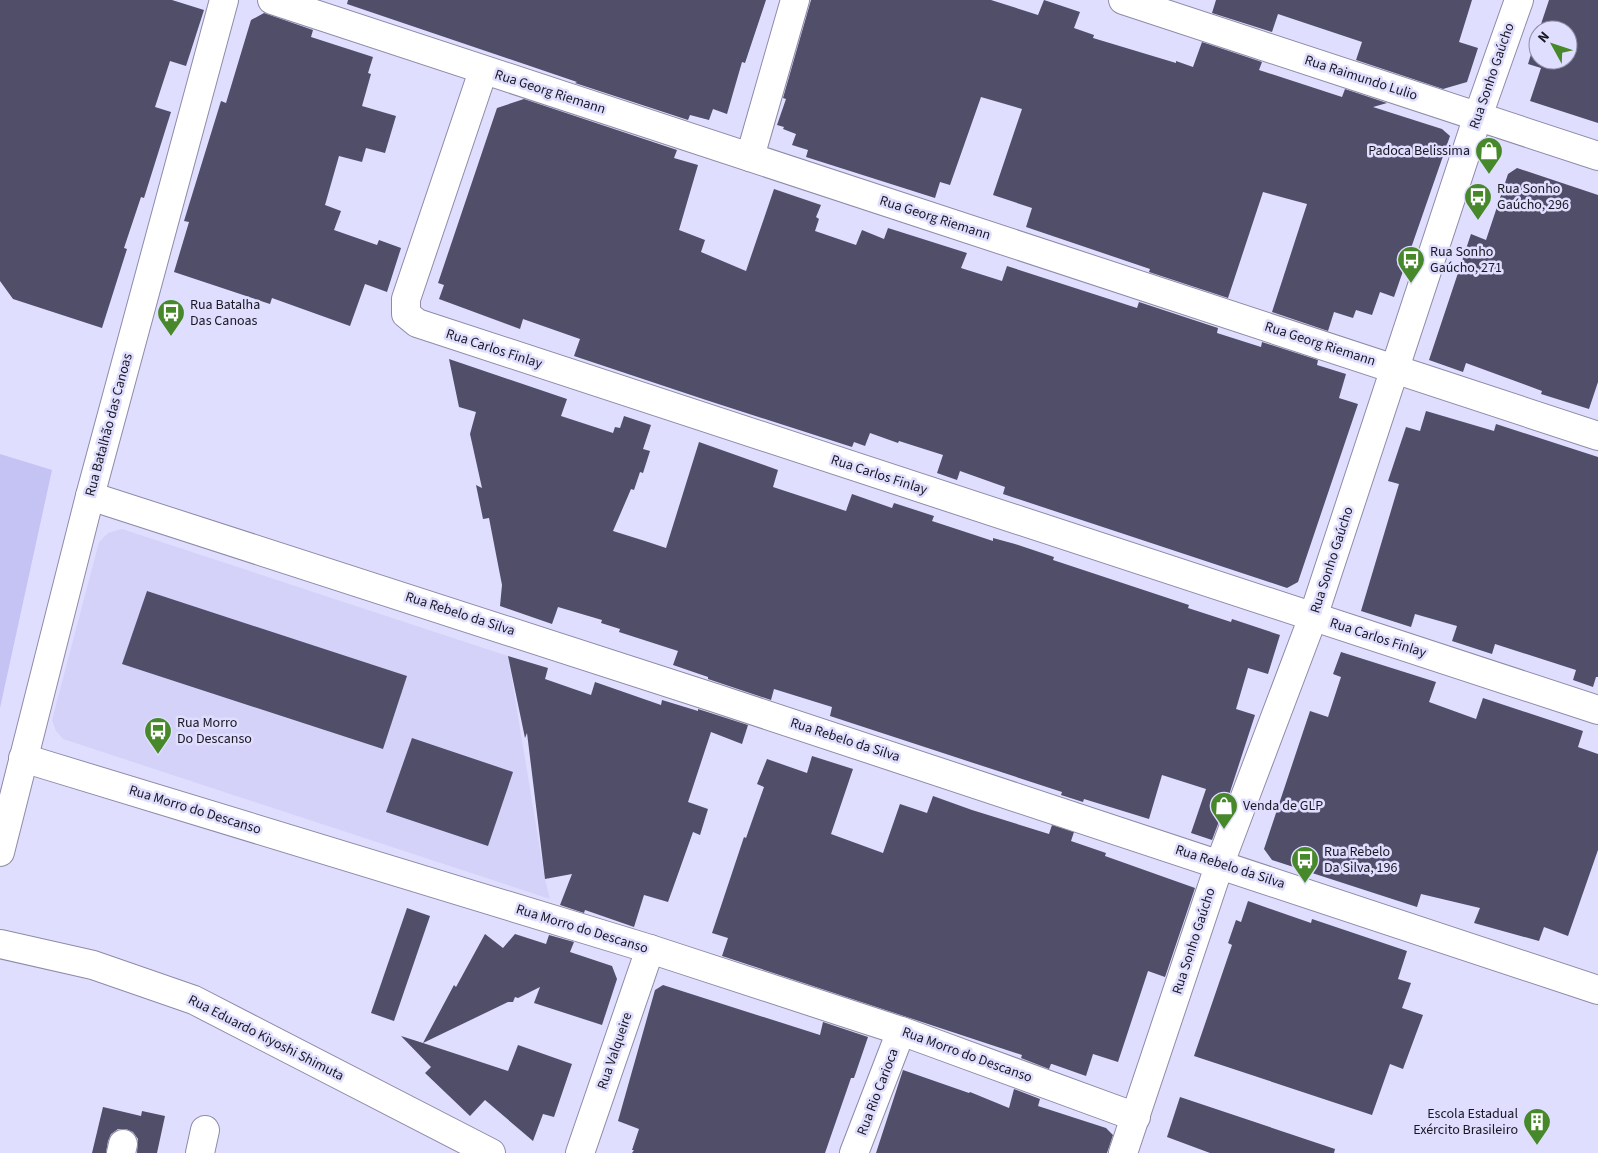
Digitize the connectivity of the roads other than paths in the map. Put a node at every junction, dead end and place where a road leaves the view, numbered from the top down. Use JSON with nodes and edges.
{"nodes":[{"id":1,"x":224,"y":0,"type":"edge"},
{"id":2,"x":272,"y":0,"type":"edge"},
{"id":3,"x":796,"y":0,"type":"edge"},
{"id":4,"x":1123,"y":0,"type":"edge"},
{"id":5,"x":1519,"y":0,"type":"edge"},
{"id":6,"x":483,"y":71,"type":"junction"},
{"id":7,"x":1478,"y":116,"type":"junction"},
{"id":8,"x":1598,"y":156,"type":"edge"},
{"id":9,"x":750,"y":157,"type":"junction"},
{"id":10,"x":1396,"y":369,"type":"junction"},
{"id":11,"x":1598,"y":436,"type":"edge"},
{"id":12,"x":90,"y":496,"type":"junction"},
{"id":13,"x":1313,"y":617,"type":"junction"},
{"id":14,"x":1598,"y":710,"type":"edge"},
{"id":15,"x":23,"y":758,"type":"junction"},
{"id":16,"x":0,"y":852,"type":"edge"},
{"id":17,"x":1220,"y":863,"type":"junction"},
{"id":18,"x":0,"y":944,"type":"edge"},
{"id":19,"x":650,"y":949,"type":"junction"},
{"id":20,"x":1598,"y":990,"type":"edge"},
{"id":21,"x":901,"y":1030,"type":"junction"},
{"id":22,"x":1136,"y":1117,"type":"junction"},
{"id":23,"x":491,"y":1153,"type":"edge"},
{"id":24,"x":580,"y":1153,"type":"edge"},
{"id":25,"x":854,"y":1153,"type":"edge"},
{"id":26,"x":1123,"y":1153,"type":"edge"}],
"edges":[{"from":1,"to":12,"type":"street","name":"Rua Batalhão das Canoas"},
{"from":2,"to":6,"type":"street","name":"Rua Georg Riemann"},
{"from":3,"to":9,"type":"street"},
{"from":4,"to":7,"type":"street","name":"Rua Raimundo Lulio"},
{"from":5,"to":7,"type":"street","name":"Rua Sonho Gaúcho"},
{"from":6,"to":9,"type":"street","name":"Rua Georg Riemann"},
{"from":6,"to":13,"type":"street","name":"Rua Carlos Finlay"},
{"from":7,"to":8,"type":"street","name":"Rua Raimundo Lulio"},
{"from":7,"to":10,"type":"street","name":"Rua Sonho Gaúcho"},
{"from":9,"to":10,"type":"street","name":"Rua Georg Riemann"},
{"from":10,"to":11,"type":"street","name":"Rua Georg Riemann"},
{"from":10,"to":13,"type":"street","name":"Rua Sonho Gaúcho"},
{"from":12,"to":15,"type":"street","name":"Rua Batalhão das Canoas"},
{"from":12,"to":17,"type":"street","name":"Rua Rebelo da Silva"},
{"from":13,"to":14,"type":"street","name":"Rua Carlos Finlay"},
{"from":13,"to":17,"type":"street","name":"Rua Sonho Gaúcho"},
{"from":15,"to":16,"type":"street","name":"Rua Batalhão das Canoas"},
{"from":15,"to":19,"type":"street","name":"Rua Morro do Descanso"},
{"from":17,"to":20,"type":"street","name":"Rua Rebelo da Silva"},
{"from":17,"to":22,"type":"street","name":"Rua Sonho Gaúcho"},
{"from":18,"to":23,"type":"street","name":"Rua Eduardo Kiyoshi Shimuta"},
{"from":19,"to":21,"type":"street","name":"Rua Morro do Descanso"},
{"from":19,"to":24,"type":"street","name":"Rua Valqueire"},
{"from":21,"to":22,"type":"street","name":"Rua Morro do Descanso"},
{"from":21,"to":25,"type":"street","name":"Rua Rio Carioca"},
{"from":22,"to":26,"type":"street","name":"Rua Sonho Gaúcho"}]}
